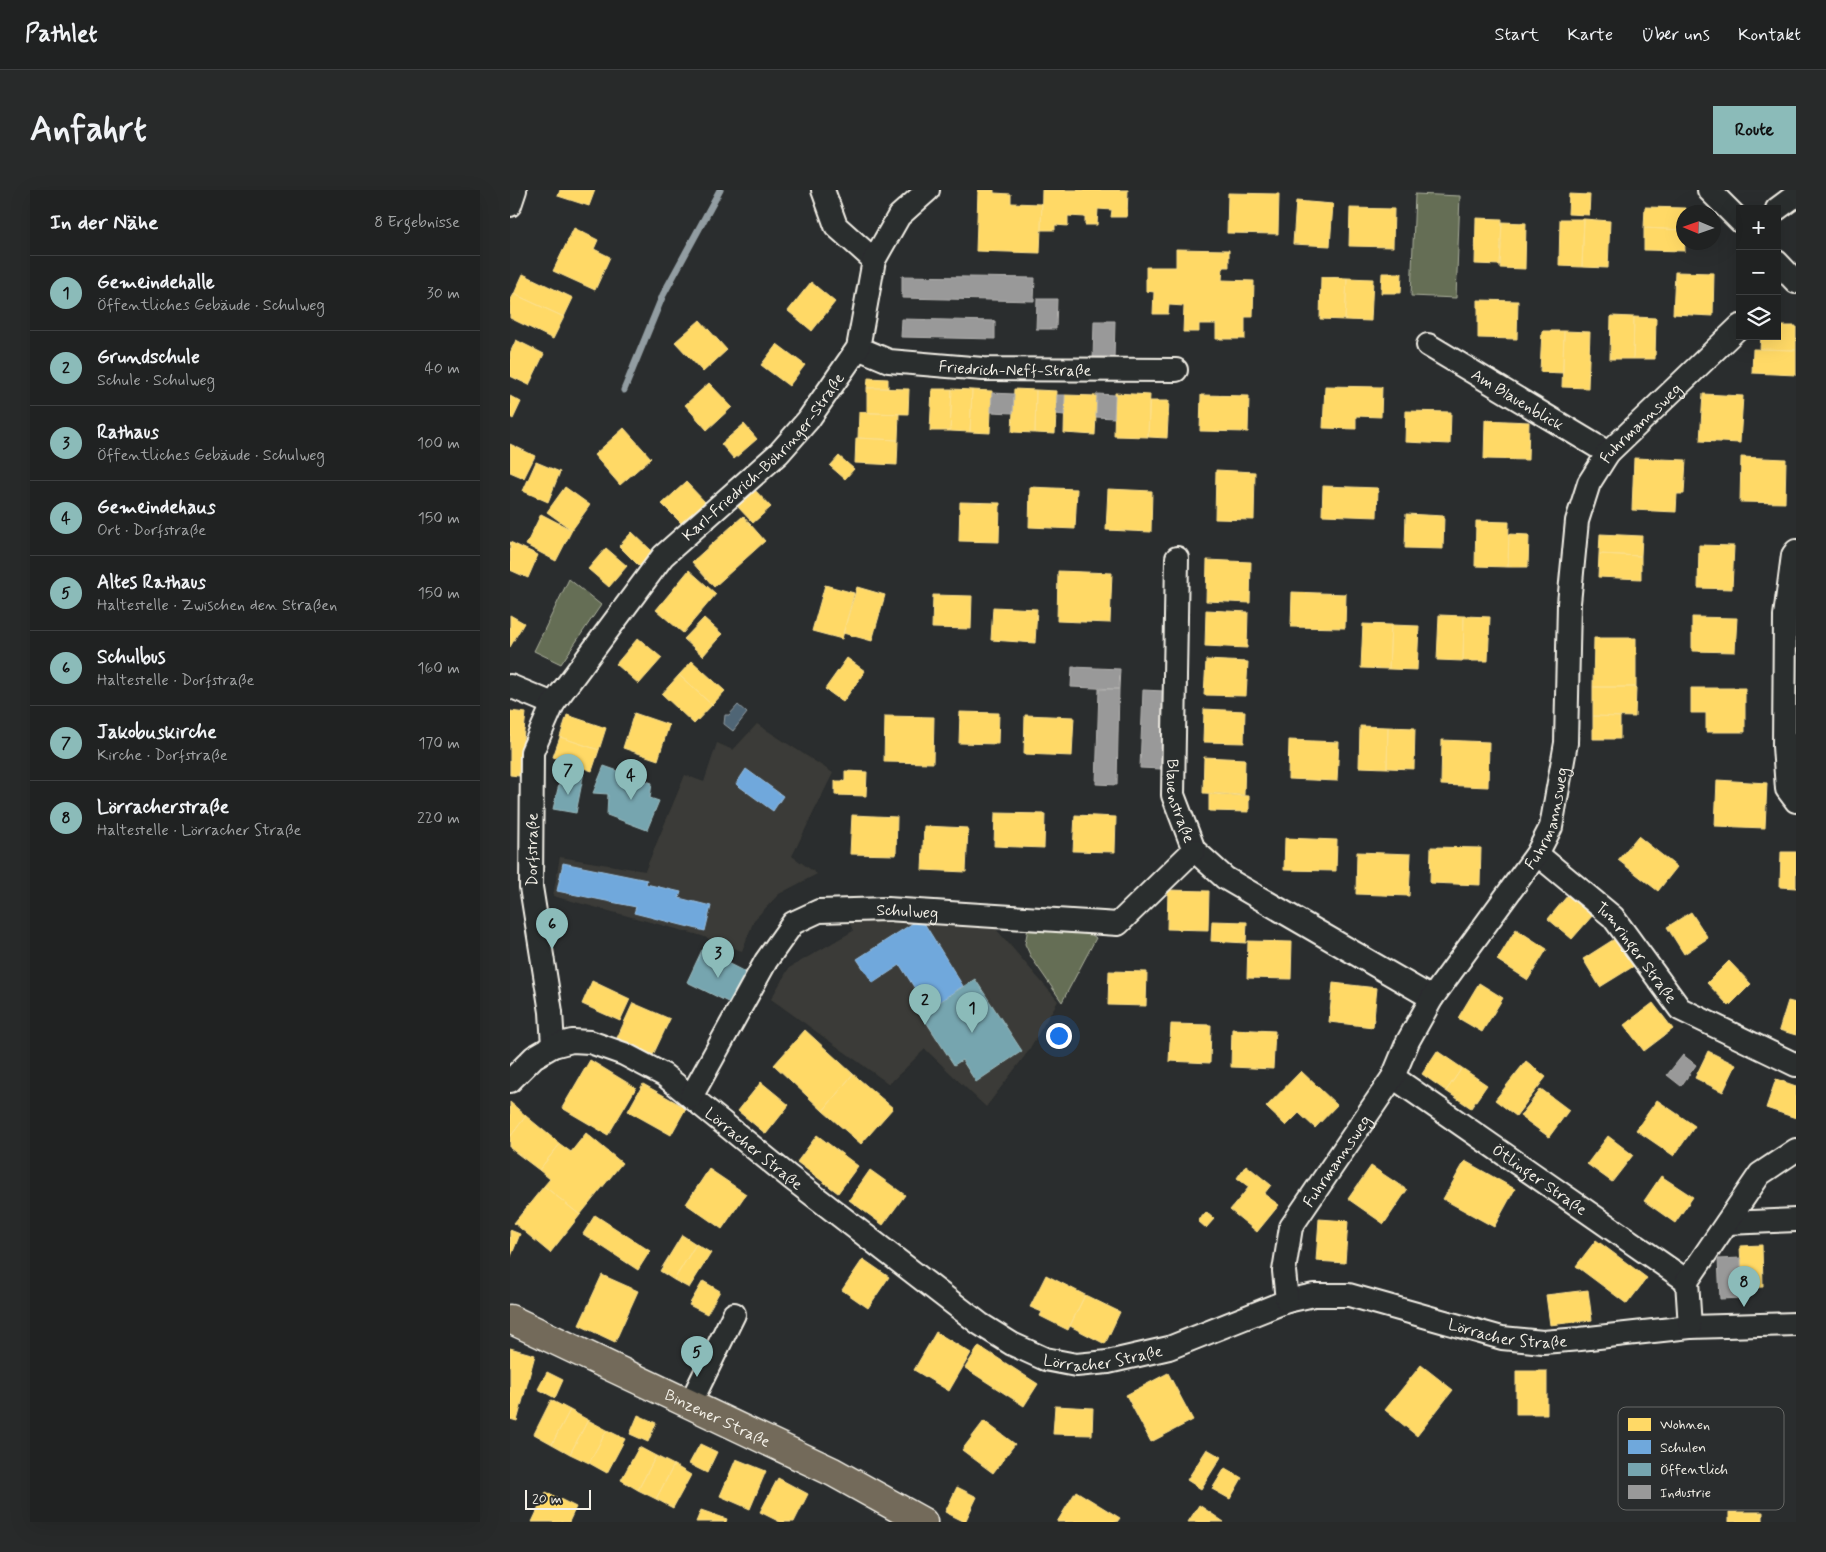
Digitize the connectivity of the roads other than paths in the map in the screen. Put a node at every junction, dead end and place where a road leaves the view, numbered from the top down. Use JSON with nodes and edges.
{"nodes":[{"id":1,"x":515,"y":190,"type":"edge"},
{"id":2,"x":823,"y":190,"type":"edge"},
{"id":3,"x":928,"y":190,"type":"edge"},
{"id":4,"x":1710,"y":190,"type":"edge"},
{"id":5,"x":1796,"y":195,"type":"edge"},
{"id":6,"x":510,"y":204,"type":"edge"},
{"id":7,"x":1781,"y":206,"type":"edge"},
{"id":8,"x":1736,"y":217,"type":"edge"},
{"id":9,"x":874,"y":260,"type":"junction"},
{"id":10,"x":1736,"y":330,"type":"edge"},
{"id":11,"x":1428,"y":345,"type":"dead end"},
{"id":12,"x":858,"y":348,"type":"junction"},
{"id":13,"x":1176,"y":370,"type":"dead end"},
{"id":14,"x":1608,"y":453,"type":"junction"},
{"id":15,"x":1796,"y":551,"type":"edge"},
{"id":16,"x":1177,"y":558,"type":"dead end"},
{"id":17,"x":510,"y":686,"type":"edge"},
{"id":18,"x":553,"y":704,"type":"junction"},
{"id":19,"x":1796,"y":801,"type":"edge"},
{"id":20,"x":1194,"y":850,"type":"junction"},
{"id":21,"x":1537,"y":854,"type":"junction"},
{"id":22,"x":1432,"y":998,"type":"junction"},
{"id":23,"x":553,"y":1046,"type":"junction"},
{"id":24,"x":1796,"y":1065,"type":"edge"},
{"id":25,"x":1393,"y":1077,"type":"junction"},
{"id":26,"x":510,"y":1081,"type":"edge"},
{"id":27,"x":691,"y":1097,"type":"junction"},
{"id":28,"x":1796,"y":1150,"type":"edge"},
{"id":29,"x":1796,"y":1220,"type":"edge"},
{"id":30,"x":1727,"y":1223,"type":"junction"},
{"id":31,"x":1687,"y":1281,"type":"junction"},
{"id":32,"x":1287,"y":1301,"type":"junction"},
{"id":33,"x":734,"y":1314,"type":"dead end"},
{"id":34,"x":510,"y":1319,"type":"edge"},
{"id":35,"x":1796,"y":1324,"type":"edge"},
{"id":36,"x":1690,"y":1327,"type":"junction"},
{"id":37,"x":690,"y":1404,"type":"junction"},
{"id":38,"x":923,"y":1522,"type":"edge"}],
"edges":[{"from":1,"to":6,"type":"street"},
{"from":2,"to":9,"type":"street"},
{"from":3,"to":9,"type":"street","name":"Karl-Friedrich-Böhringer-Straße"},
{"from":4,"to":8,"type":"street"},
{"from":5,"to":7,"type":"street"},
{"from":9,"to":12,"type":"street","name":"Karl-Friedrich-Böhringer-Straße"},
{"from":10,"to":14,"type":"street","name":"Fuhrmannsweg"},
{"from":11,"to":14,"type":"street","name":"Am Blauenblick"},
{"from":12,"to":13,"type":"street","name":"Friedrich-Neff-Straße"},
{"from":12,"to":18,"type":"street","name":"Karl-Friedrich-Böhringer-Straße"},
{"from":14,"to":21,"type":"street","name":"Fuhrmannsweg"},
{"from":15,"to":19,"type":"street"},
{"from":16,"to":20,"type":"street","name":"Blauenstraße"},
{"from":17,"to":18,"type":"street"},
{"from":18,"to":23,"type":"street","name":"Dorfstraße"},
{"from":20,"to":22,"type":"street","name":"Blauenstraße"},
{"from":20,"to":27,"type":"street","name":"Schulweg"},
{"from":21,"to":22,"type":"street","name":"Fuhrmannsweg"},
{"from":21,"to":24,"type":"street","name":"Tumringer Straße"},
{"from":22,"to":25,"type":"street","name":"Fuhrmannsweg"},
{"from":23,"to":26,"type":"street","name":"Lörracher Straße"},
{"from":23,"to":27,"type":"street","name":"Lörracher Straße"},
{"from":25,"to":31,"type":"street","name":"Ötlinger Straße"},
{"from":25,"to":32,"type":"street","name":"Fuhrmannsweg"},
{"from":27,"to":32,"type":"street","name":"Lörracher Straße"},
{"from":28,"to":30,"type":"street"},
{"from":29,"to":30,"type":"street"},
{"from":30,"to":31,"type":"street"},
{"from":31,"to":36,"type":"street"},
{"from":32,"to":36,"type":"street","name":"Lörracher Straße"},
{"from":33,"to":37,"type":"street"},
{"from":34,"to":37,"type":"main road","name":"Binzener Straße"},
{"from":35,"to":36,"type":"street","name":"Lörracher Straße"},
{"from":37,"to":38,"type":"main road","name":"Binzener Straße"}]}
